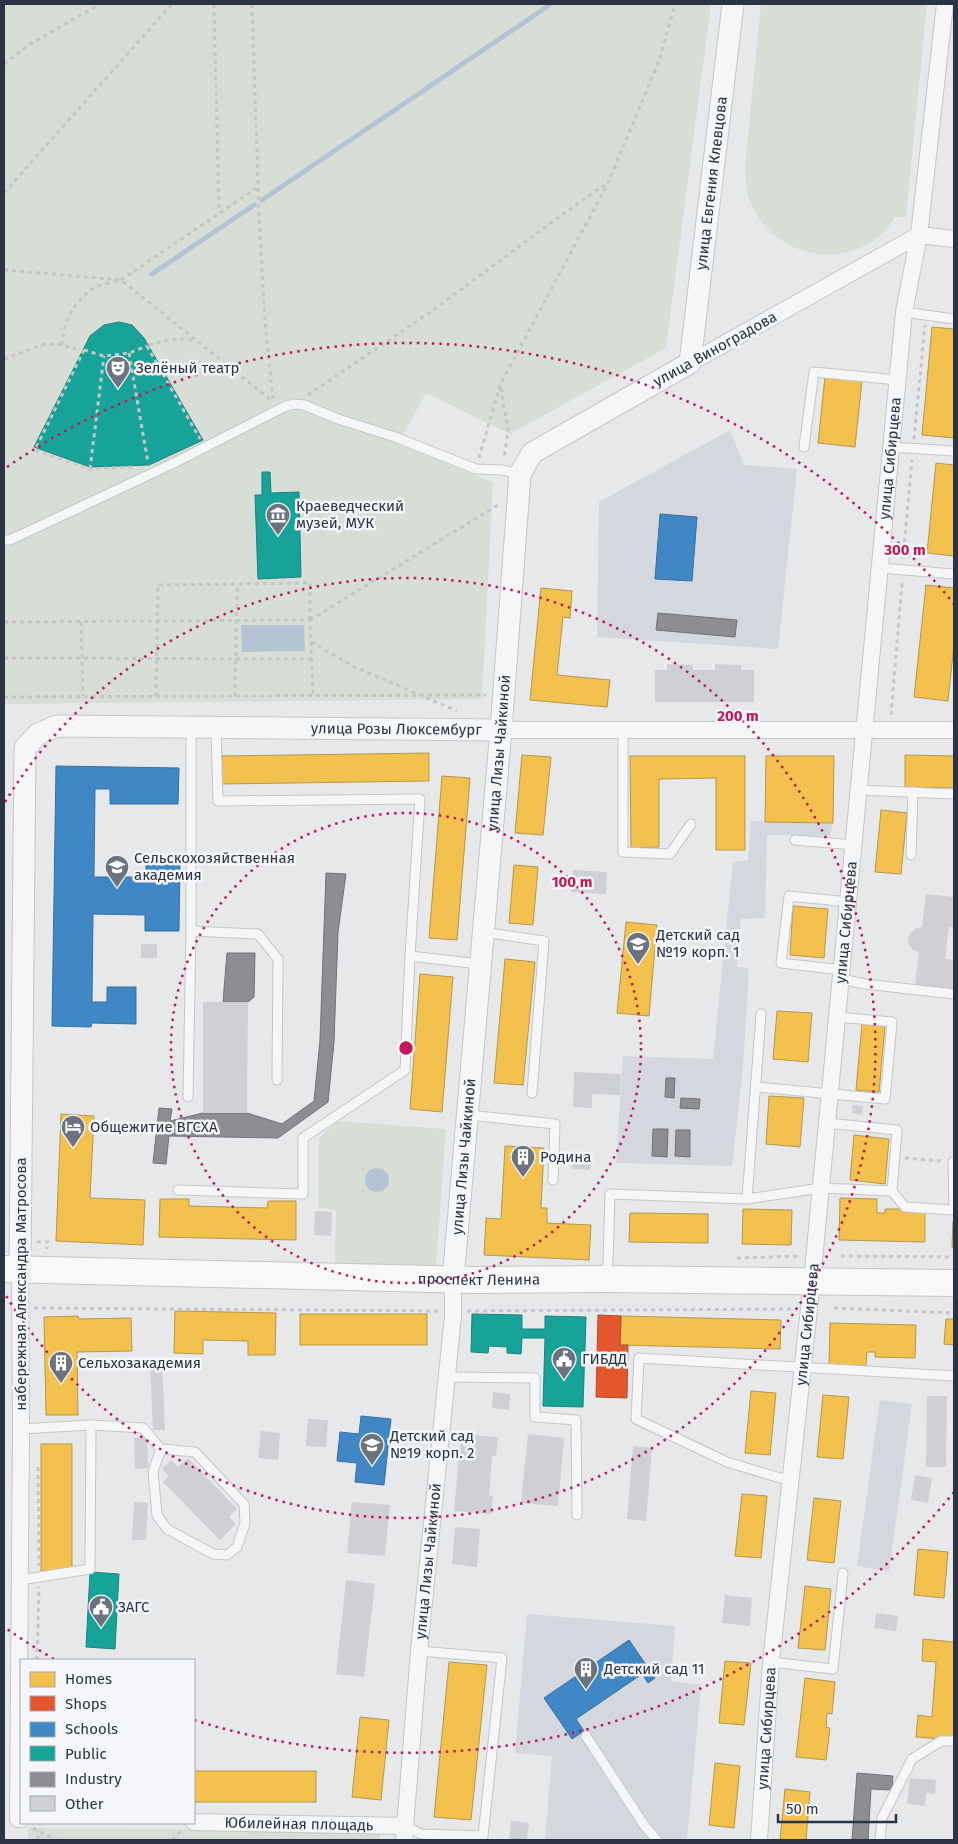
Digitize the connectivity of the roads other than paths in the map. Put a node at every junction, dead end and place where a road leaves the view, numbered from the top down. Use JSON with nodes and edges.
{"nodes":[{"id":1,"x":733,"y":4,"type":"edge"},
{"id":2,"x":945,"y":4,"type":"edge"},
{"id":3,"x":919,"y":235,"type":"junction"},
{"id":4,"x":954,"y":239,"type":"edge"},
{"id":5,"x":904,"y":312,"type":"junction"},
{"id":6,"x":954,"y":318,"type":"edge"},
{"id":7,"x":690,"y":363,"type":"junction"},
{"id":8,"x":898,"y":380,"type":"junction"},
{"id":9,"x":804,"y":447,"type":"dead end"},
{"id":10,"x":891,"y":447,"type":"junction"},
{"id":11,"x":954,"y":451,"type":"edge"},
{"id":12,"x":514,"y":479,"type":"junction"},
{"id":13,"x":4,"y":540,"type":"edge"},
{"id":14,"x":880,"y":568,"type":"junction"},
{"id":15,"x":954,"y":574,"type":"edge"},
{"id":16,"x":191,"y":726,"type":"junction"},
{"id":17,"x":216,"y":727,"type":"junction"},
{"id":18,"x":501,"y":730,"type":"junction"},
{"id":19,"x":865,"y":730,"type":"junction"},
{"id":20,"x":954,"y":730,"type":"edge"},
{"id":21,"x":623,"y":731,"type":"junction"},
{"id":22,"x":25,"y":748,"type":"joint"},
{"id":23,"x":859,"y":790,"type":"junction"},
{"id":24,"x":913,"y":792,"type":"junction"},
{"id":25,"x":954,"y":794,"type":"edge"},
{"id":26,"x":691,"y":824,"type":"dead end"},
{"id":27,"x":795,"y":840,"type":"dead end"},
{"id":28,"x":854,"y":845,"type":"junction"},
{"id":29,"x":911,"y":855,"type":"dead end"},
{"id":30,"x":849,"y":902,"type":"junction"},
{"id":31,"x":191,"y":931,"type":"junction"},
{"id":32,"x":483,"y":932,"type":"junction"},
{"id":33,"x":410,"y":956,"type":"junction"},
{"id":34,"x":480,"y":964,"type":"junction"},
{"id":35,"x":841,"y":974,"type":"junction"},
{"id":36,"x":954,"y":994,"type":"edge"},
{"id":37,"x":761,"y":1014,"type":"dead end"},
{"id":38,"x":837,"y":1016,"type":"junction"},
{"id":39,"x":277,"y":1080,"type":"dead end"},
{"id":40,"x":756,"y":1087,"type":"junction"},
{"id":41,"x":532,"y":1093,"type":"dead end"},
{"id":42,"x":830,"y":1094,"type":"junction"},
{"id":43,"x":188,"y":1097,"type":"dead end"},
{"id":44,"x":468,"y":1115,"type":"junction"},
{"id":45,"x":827,"y":1123,"type":"junction"},
{"id":46,"x":953,"y":1162,"type":"edge"},
{"id":47,"x":553,"y":1180,"type":"dead end"},
{"id":48,"x":821,"y":1188,"type":"junction"},
{"id":49,"x":178,"y":1190,"type":"dead end"},
{"id":50,"x":892,"y":1191,"type":"junction"},
{"id":51,"x":747,"y":1198,"type":"junction"},
{"id":52,"x":954,"y":1210,"type":"edge"},
{"id":53,"x":12,"y":1269,"type":"edge"},
{"id":54,"x":604,"y":1279,"type":"junction"},
{"id":55,"x":453,"y":1280,"type":"junction"},
{"id":56,"x":812,"y":1281,"type":"junction"},
{"id":57,"x":954,"y":1282,"type":"edge"},
{"id":58,"x":803,"y":1368,"type":"junction"},
{"id":59,"x":954,"y":1376,"type":"edge"},
{"id":60,"x":446,"y":1377,"type":"junction"},
{"id":61,"x":91,"y":1425,"type":"junction"},
{"id":62,"x":21,"y":1429,"type":"junction"},
{"id":63,"x":161,"y":1449,"type":"junction"},
{"id":64,"x":790,"y":1481,"type":"junction"},
{"id":65,"x":577,"y":1515,"type":"dead end"},
{"id":66,"x":843,"y":1573,"type":"dead end"},
{"id":67,"x":20,"y":1580,"type":"junction"},
{"id":68,"x":419,"y":1651,"type":"junction"},
{"id":69,"x":21,"y":1659,"type":"edge"},
{"id":70,"x":771,"y":1662,"type":"junction"},
{"id":71,"x":586,"y":1736,"type":"dead end"},
{"id":72,"x":954,"y":1741,"type":"edge"},
{"id":73,"x":195,"y":1822,"type":"edge"},
{"id":74,"x":404,"y":1833,"type":"edge"},
{"id":75,"x":658,"y":1840,"type":"edge"},
{"id":76,"x":759,"y":1840,"type":"edge"},
{"id":77,"x":880,"y":1840,"type":"edge"}],
"edges":[{"from":1,"to":7,"type":"street","name":"улица Евгения Клевцова"},
{"from":2,"to":3,"type":"street","name":"улица Сибирцева"},
{"from":3,"to":4,"type":"street"},
{"from":3,"to":5,"type":"street","name":"улица Сибирцева"},
{"from":3,"to":7,"type":"street","name":"улица Виноградова"},
{"from":5,"to":6,"type":"lane"},
{"from":5,"to":8,"type":"street","name":"улица Сибирцева"},
{"from":7,"to":12,"type":"street","name":"улица Виноградова"},
{"from":8,"to":9,"type":"lane"},
{"from":8,"to":10,"type":"street","name":"улица Сибирцева"},
{"from":10,"to":11,"type":"lane"},
{"from":10,"to":14,"type":"street","name":"улица Сибирцева"},
{"from":12,"to":13,"type":"lane"},
{"from":12,"to":18,"type":"street","name":"улица Лизы Чайкиной"},
{"from":14,"to":15,"type":"lane"},
{"from":14,"to":19,"type":"street","name":"улица Сибирцева"},
{"from":16,"to":17,"type":"street","name":"улица Розы Люксембург"},
{"from":16,"to":22,"type":"street","name":"улица Розы Люксембург"},
{"from":16,"to":31,"type":"lane"},
{"from":17,"to":18,"type":"street","name":"улица Розы Люксембург"},
{"from":17,"to":33,"type":"lane"},
{"from":18,"to":21,"type":"street","name":"улица Розы Люксембург"},
{"from":18,"to":32,"type":"street","name":"улица Лизы Чайкиной"},
{"from":19,"to":20,"type":"street","name":"улица Розы Люксембург"},
{"from":19,"to":21,"type":"street","name":"улица Розы Люксембург"},
{"from":19,"to":23,"type":"street","name":"улица Сибирцева"},
{"from":21,"to":26,"type":"lane"},
{"from":22,"to":53,"type":"street","name":"набережная Александра Матросова"},
{"from":23,"to":24,"type":"lane"},
{"from":23,"to":28,"type":"street","name":"улица Сибирцева"},
{"from":24,"to":25,"type":"lane"},
{"from":24,"to":29,"type":"lane"},
{"from":27,"to":28,"type":"lane"},
{"from":28,"to":30,"type":"street","name":"улица Сибирцева"},
{"from":30,"to":35,"type":"street","name":"улица Сибирцева"},
{"from":30,"to":35,"type":"lane"},
{"from":31,"to":39,"type":"lane"},
{"from":31,"to":43,"type":"lane"},
{"from":32,"to":34,"type":"street","name":"улица Лизы Чайкиной"},
{"from":32,"to":41,"type":"lane"},
{"from":33,"to":34,"type":"lane"},
{"from":33,"to":49,"type":"lane"},
{"from":34,"to":44,"type":"street","name":"улица Лизы Чайкиной"},
{"from":35,"to":36,"type":"lane"},
{"from":35,"to":38,"type":"street","name":"улица Сибирцева"},
{"from":37,"to":40,"type":"lane"},
{"from":38,"to":42,"type":"street","name":"улица Сибирцева"},
{"from":38,"to":42,"type":"lane"},
{"from":40,"to":42,"type":"lane"},
{"from":40,"to":51,"type":"lane"},
{"from":42,"to":45,"type":"street","name":"улица Сибирцева"},
{"from":44,"to":47,"type":"lane"},
{"from":44,"to":55,"type":"street","name":"улица Лизы Чайкиной"},
{"from":45,"to":48,"type":"street","name":"улица Сибирцева"},
{"from":45,"to":50,"type":"lane"},
{"from":46,"to":52,"type":"lane"},
{"from":48,"to":50,"type":"lane"},
{"from":48,"to":51,"type":"lane"},
{"from":48,"to":56,"type":"street","name":"улица Сибирцева"},
{"from":50,"to":52,"type":"lane"},
{"from":51,"to":54,"type":"lane"},
{"from":53,"to":55,"type":"main road","name":"проспект Ленина"},
{"from":53,"to":62,"type":"street","name":"набережная Александра Матросова"},
{"from":54,"to":55,"type":"main road","name":"проспект Ленина"},
{"from":54,"to":56,"type":"main road","name":"проспект Ленина"},
{"from":55,"to":60,"type":"street","name":"улица Лизы Чайкиной"},
{"from":56,"to":57,"type":"main road","name":"проспект Ленина"},
{"from":56,"to":58,"type":"street","name":"улица Сибирцева"},
{"from":58,"to":59,"type":"lane"},
{"from":58,"to":64,"type":"street","name":"улица Сибирцева"},
{"from":58,"to":64,"type":"lane"},
{"from":60,"to":65,"type":"lane"},
{"from":60,"to":68,"type":"street","name":"улица Лизы Чайкиной"},
{"from":61,"to":62,"type":"lane"},
{"from":61,"to":63,"type":"lane"},
{"from":61,"to":67,"type":"lane"},
{"from":62,"to":67,"type":"street","name":"набережная Александра Матросова"},
{"from":63,"to":63,"type":"lane"},
{"from":64,"to":70,"type":"street","name":"улица Сибирцева"},
{"from":66,"to":70,"type":"lane"},
{"from":67,"to":69,"type":"street","name":"набережная Александра Матросова"},
{"from":68,"to":74,"type":"street","name":"улица Лизы Чайкиной"},
{"from":68,"to":74,"type":"lane"},
{"from":70,"to":76,"type":"street","name":"улица Сибирцева"},
{"from":71,"to":75,"type":"lane"},
{"from":72,"to":77,"type":"lane"},
{"from":73,"to":74,"type":"street","name":"Юбилейная площадь"}]}
